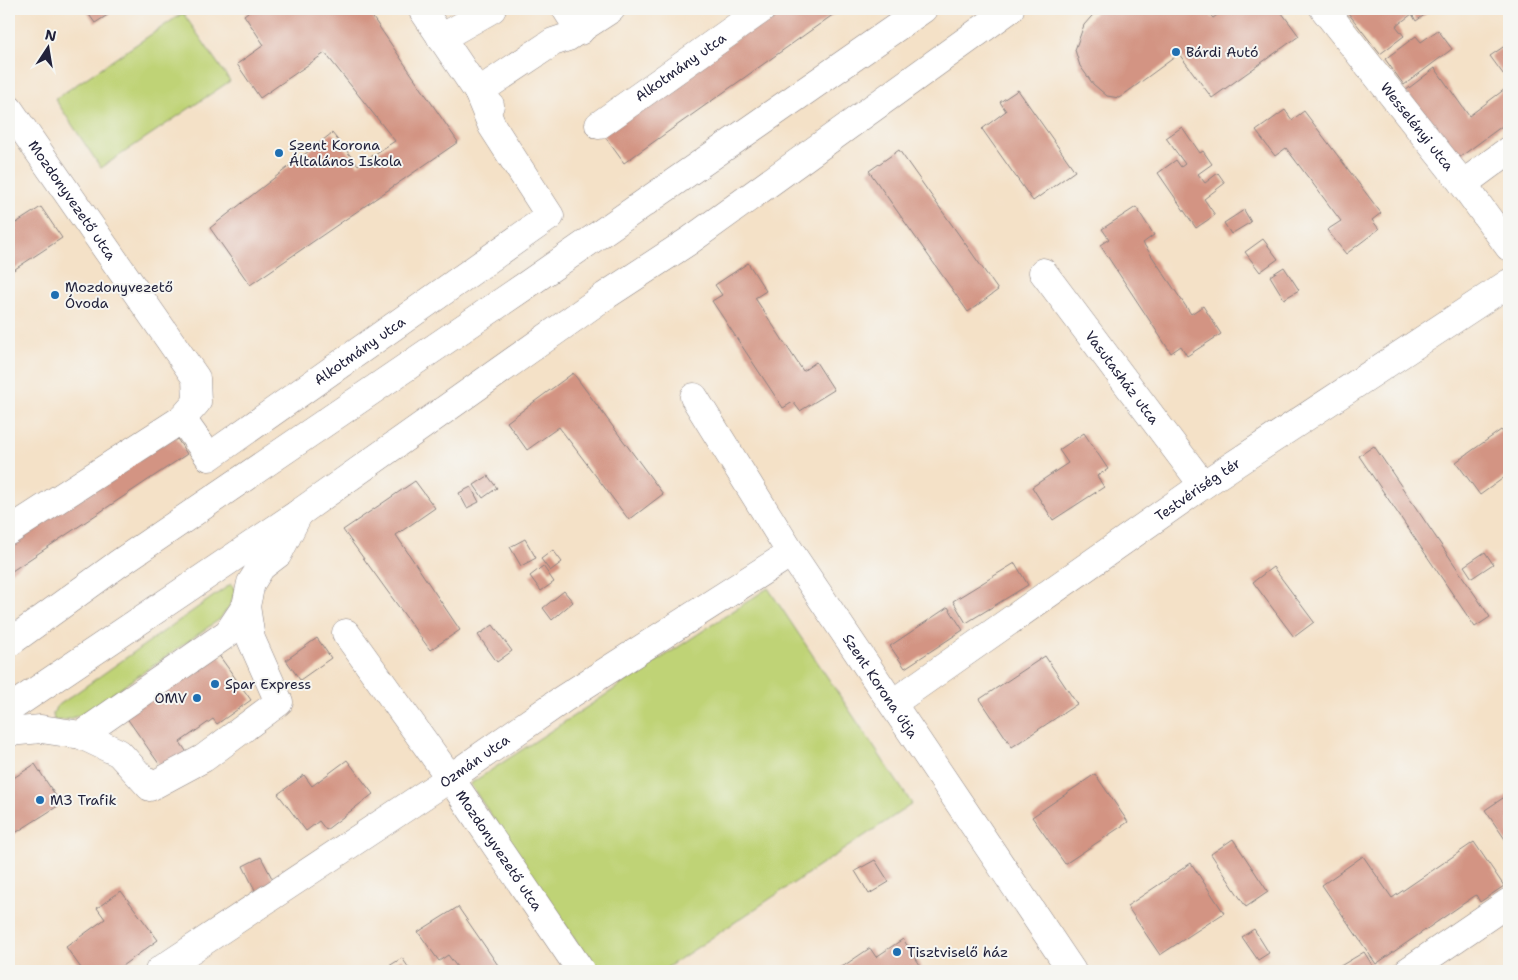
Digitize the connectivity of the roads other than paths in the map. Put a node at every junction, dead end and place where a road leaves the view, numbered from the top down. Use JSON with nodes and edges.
{"nodes":[{"id":1,"x":422,"y":9,"type":"edge"},
{"id":2,"x":492,"y":9,"type":"edge"},
{"id":3,"x":611,"y":9,"type":"edge"},
{"id":4,"x":762,"y":9,"type":"edge"},
{"id":5,"x":923,"y":9,"type":"edge"},
{"id":6,"x":1010,"y":9,"type":"edge"},
{"id":7,"x":1324,"y":9,"type":"edge"},
{"id":8,"x":573,"y":20,"type":"edge"},
{"id":9,"x":441,"y":38,"type":"junction"},
{"id":10,"x":478,"y":92,"type":"junction"},
{"id":11,"x":9,"y":109,"type":"edge"},
{"id":12,"x":599,"y":124,"type":"dead end"},
{"id":13,"x":1509,"y":150,"type":"edge"},
{"id":14,"x":1463,"y":184,"type":"junction"},
{"id":15,"x":1509,"y":246,"type":"edge"},
{"id":16,"x":1043,"y":272,"type":"dead end"},
{"id":17,"x":1509,"y":283,"type":"edge"},
{"id":18,"x":694,"y":396,"type":"dead end"},
{"id":19,"x":182,"y":418,"type":"junction"},
{"id":20,"x":1203,"y":485,"type":"junction"},
{"id":21,"x":299,"y":513,"type":"junction"},
{"id":22,"x":9,"y":531,"type":"edge"},
{"id":23,"x":791,"y":554,"type":"junction"},
{"id":24,"x":246,"y":606,"type":"junction"},
{"id":25,"x":346,"y":633,"type":"dead end"},
{"id":26,"x":9,"y":643,"type":"edge"},
{"id":27,"x":893,"y":703,"type":"junction"},
{"id":28,"x":9,"y":709,"type":"edge"},
{"id":29,"x":9,"y":732,"type":"edge"},
{"id":30,"x":81,"y":735,"type":"junction"},
{"id":31,"x":450,"y":778,"type":"junction"},
{"id":32,"x":1508,"y":905,"type":"edge"},
{"id":33,"x":161,"y":971,"type":"edge"},
{"id":34,"x":581,"y":971,"type":"edge"},
{"id":35,"x":1072,"y":971,"type":"edge"},
{"id":36,"x":1408,"y":971,"type":"edge"}],
"edges":[{"from":1,"to":9,"type":"street"},
{"from":2,"to":9,"type":"street"},
{"from":3,"to":8,"type":"street"},
{"from":4,"to":12,"type":"street","name":"Alkotmány utca"},
{"from":5,"to":26,"type":"street"},
{"from":6,"to":21,"type":"street"},
{"from":7,"to":14,"type":"street","name":"Wesselényi utca"},
{"from":8,"to":10,"type":"street"},
{"from":9,"to":10,"type":"street"},
{"from":10,"to":19,"type":"street","name":"Alkotmány utca"},
{"from":11,"to":19,"type":"street","name":"Mozdonyvezető utca"},
{"from":13,"to":14,"type":"street"},
{"from":14,"to":15,"type":"street","name":"Wesselényi utca"},
{"from":16,"to":20,"type":"street","name":"Vasutasház utca"},
{"from":17,"to":20,"type":"street","name":"Testvériség tér"},
{"from":18,"to":23,"type":"street","name":"Szent Korona útja"},
{"from":19,"to":22,"type":"street","name":"Mozdonyvezető utca"},
{"from":20,"to":27,"type":"street","name":"Testvériség tér"},
{"from":21,"to":24,"type":"street"},
{"from":21,"to":28,"type":"street"},
{"from":23,"to":27,"type":"street","name":"Szent Korona útja"},
{"from":23,"to":31,"type":"street","name":"Ozmán utca"},
{"from":24,"to":30,"type":"street"},
{"from":24,"to":30,"type":"street"},
{"from":25,"to":31,"type":"street","name":"Mozdonyvezető utca"},
{"from":27,"to":35,"type":"street","name":"Szent Korona útja"},
{"from":29,"to":30,"type":"street"},
{"from":31,"to":33,"type":"street","name":"Ozmán utca"},
{"from":31,"to":34,"type":"street","name":"Mozdonyvezető utca"},
{"from":32,"to":36,"type":"street"}]}
